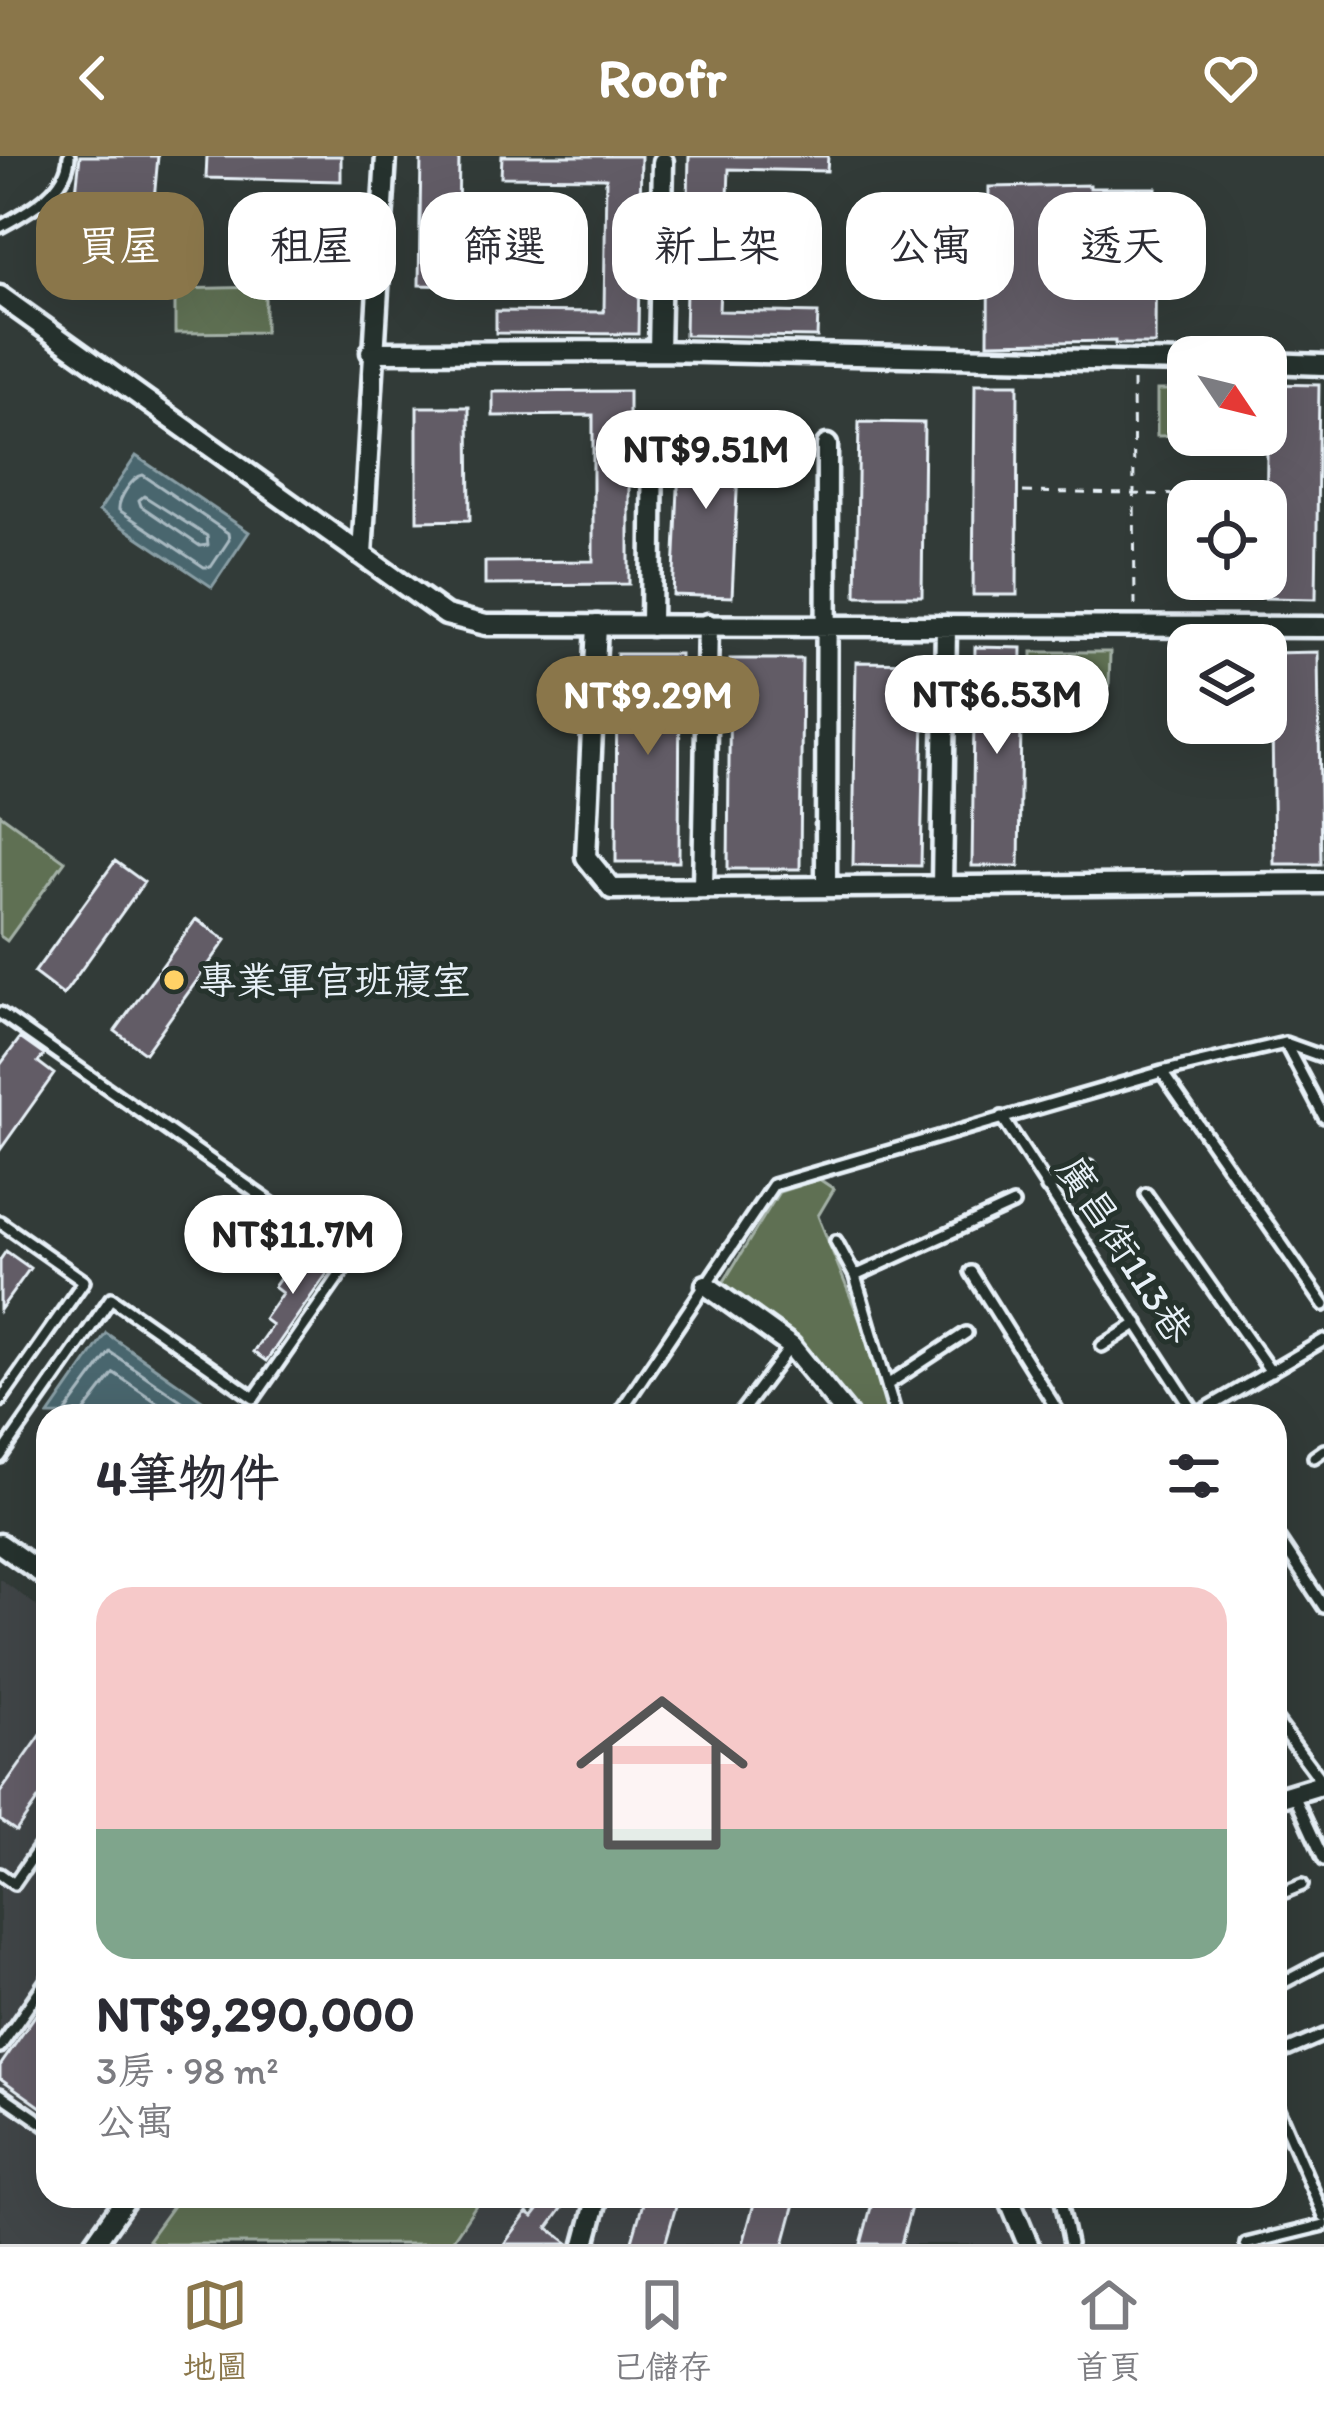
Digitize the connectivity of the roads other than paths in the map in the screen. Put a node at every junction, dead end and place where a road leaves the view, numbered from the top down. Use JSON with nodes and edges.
{"nodes":[{"id":1,"x":69,"y":156,"type":"edge"},
{"id":2,"x":386,"y":156,"type":"edge"},
{"id":3,"x":663,"y":162,"type":"dead end"},
{"id":4,"x":0,"y":227,"type":"edge"},
{"id":5,"x":0,"y":296,"type":"edge"},
{"id":6,"x":658,"y":351,"type":"junction"},
{"id":7,"x":371,"y":352,"type":"junction"},
{"id":8,"x":1167,"y":362,"type":"edge"},
{"id":9,"x":1287,"y":364,"type":"edge"},
{"id":10,"x":1324,"y":365,"type":"edge"},
{"id":11,"x":653,"y":436,"type":"dead end"},
{"id":12,"x":827,"y":445,"type":"dead end"},
{"id":13,"x":362,"y":555,"type":"junction"},
{"id":14,"x":708,"y":624,"type":"junction"},
{"id":15,"x":597,"y":626,"type":"junction"},
{"id":16,"x":651,"y":626,"type":"junction"},
{"id":17,"x":827,"y":626,"type":"junction"},
{"id":18,"x":946,"y":626,"type":"junction"},
{"id":19,"x":1324,"y":627,"type":"edge"},
{"id":20,"x":1324,"y":883,"type":"edge"},
{"id":21,"x":942,"y":886,"type":"junction"},
{"id":22,"x":826,"y":887,"type":"junction"},
{"id":23,"x":703,"y":888,"type":"junction"},
{"id":24,"x":0,"y":1013,"type":"edge"},
{"id":25,"x":1285,"y":1043,"type":"junction"},
{"id":26,"x":1324,"y":1057,"type":"edge"},
{"id":27,"x":1162,"y":1072,"type":"junction"},
{"id":28,"x":1002,"y":1117,"type":"junction"},
{"id":29,"x":1324,"y":1118,"type":"edge"},
{"id":30,"x":1089,"y":1167,"type":"dead end"},
{"id":31,"x":1047,"y":1188,"type":"junction"},
{"id":32,"x":1146,"y":1194,"type":"dead end"},
{"id":33,"x":1012,"y":1204,"type":"dead end"},
{"id":34,"x":0,"y":1222,"type":"edge"},
{"id":35,"x":836,"y":1241,"type":"dead end"},
{"id":36,"x":971,"y":1272,"type":"dead end"},
{"id":37,"x":855,"y":1276,"type":"junction"},
{"id":38,"x":706,"y":1285,"type":"junction"},
{"id":39,"x":1324,"y":1305,"type":"edge"},
{"id":40,"x":1138,"y":1323,"type":"junction"},
{"id":41,"x":966,"y":1333,"type":"dead end"},
{"id":42,"x":1324,"y":1340,"type":"edge"},
{"id":43,"x":791,"y":1346,"type":"junction"},
{"id":44,"x":1102,"y":1346,"type":"dead end"},
{"id":45,"x":1271,"y":1372,"type":"junction"},
{"id":46,"x":890,"y":1383,"type":"junction"},
{"id":47,"x":0,"y":1401,"type":"edge"},
{"id":48,"x":37,"y":1404,"type":"edge"},
{"id":49,"x":624,"y":1404,"type":"edge"},
{"id":50,"x":747,"y":1404,"type":"edge"},
{"id":51,"x":838,"y":1404,"type":"edge"},
{"id":52,"x":894,"y":1404,"type":"edge"},
{"id":53,"x":1054,"y":1404,"type":"edge"},
{"id":54,"x":1189,"y":1404,"type":"edge"},
{"id":55,"x":1216,"y":1404,"type":"edge"},
{"id":56,"x":36,"y":1405,"type":"edge"},
{"id":57,"x":0,"y":1457,"type":"edge"},
{"id":58,"x":0,"y":1544,"type":"edge"},
{"id":59,"x":1287,"y":1551,"type":"edge"},
{"id":60,"x":36,"y":1570,"type":"edge"},
{"id":61,"x":1324,"y":1607,"type":"edge"},
{"id":62,"x":1287,"y":1735,"type":"edge"},
{"id":63,"x":1323,"y":1784,"type":"edge"},
{"id":64,"x":1287,"y":1796,"type":"edge"},
{"id":65,"x":1287,"y":1800,"type":"edge"},
{"id":66,"x":36,"y":1852,"type":"edge"},
{"id":67,"x":1324,"y":1860,"type":"edge"},
{"id":68,"x":0,"y":1874,"type":"edge"},
{"id":69,"x":1302,"y":1885,"type":"dead end"},
{"id":70,"x":1287,"y":1891,"type":"edge"},
{"id":71,"x":1324,"y":1961,"type":"edge"},
{"id":72,"x":1287,"y":1981,"type":"edge"},
{"id":73,"x":36,"y":1996,"type":"edge"},
{"id":74,"x":1324,"y":2036,"type":"edge"},
{"id":75,"x":0,"y":2048,"type":"edge"},
{"id":76,"x":1287,"y":2051,"type":"edge"},
{"id":77,"x":0,"y":2094,"type":"edge"},
{"id":78,"x":36,"y":2119,"type":"edge"},
{"id":79,"x":1287,"y":2130,"type":"edge"},
{"id":80,"x":120,"y":2208,"type":"edge"},
{"id":81,"x":595,"y":2208,"type":"edge"},
{"id":82,"x":1013,"y":2208,"type":"edge"},
{"id":83,"x":1062,"y":2208,"type":"edge"},
{"id":84,"x":1324,"y":2216,"type":"edge"},
{"id":85,"x":1324,"y":2225,"type":"edge"},
{"id":86,"x":94,"y":2244,"type":"edge"},
{"id":87,"x":585,"y":2244,"type":"edge"},
{"id":88,"x":1028,"y":2244,"type":"edge"},
{"id":89,"x":1070,"y":2244,"type":"edge"},
{"id":90,"x":1246,"y":2244,"type":"edge"}],
"edges":[{"from":1,"to":4,"type":"lane"},
{"from":2,"to":7,"type":"street"},
{"from":3,"to":6,"type":"street"},
{"from":5,"to":13,"type":"street"},
{"from":6,"to":7,"type":"street"},
{"from":6,"to":8,"type":"street"},
{"from":7,"to":13,"type":"street"},
{"from":9,"to":10,"type":"street"},
{"from":11,"to":16,"type":"street"},
{"from":12,"to":17,"type":"street"},
{"from":13,"to":15,"type":"street"},
{"from":14,"to":16,"type":"street"},
{"from":14,"to":17,"type":"street"},
{"from":14,"to":23,"type":"street"},
{"from":15,"to":16,"type":"street"},
{"from":15,"to":23,"type":"street"},
{"from":17,"to":18,"type":"street"},
{"from":17,"to":22,"type":"street"},
{"from":18,"to":19,"type":"street"},
{"from":18,"to":21,"type":"street"},
{"from":20,"to":21,"type":"street"},
{"from":21,"to":22,"type":"street"},
{"from":22,"to":23,"type":"street"},
{"from":24,"to":48,"type":"lane"},
{"from":25,"to":26,"type":"lane"},
{"from":25,"to":27,"type":"lane"},
{"from":25,"to":29,"type":"lane"},
{"from":27,"to":28,"type":"lane"},
{"from":27,"to":39,"type":"lane"},
{"from":28,"to":31,"type":"lane","name":"廣昌街113巷"},
{"from":28,"to":38,"type":"lane"},
{"from":30,"to":31,"type":"lane"},
{"from":31,"to":40,"type":"lane","name":"廣昌街113巷"},
{"from":32,"to":45,"type":"lane"},
{"from":33,"to":37,"type":"lane"},
{"from":34,"to":47,"type":"lane"},
{"from":35,"to":37,"type":"lane"},
{"from":36,"to":53,"type":"lane"},
{"from":37,"to":46,"type":"lane"},
{"from":38,"to":43,"type":"street"},
{"from":38,"to":49,"type":"lane"},
{"from":40,"to":44,"type":"lane"},
{"from":40,"to":54,"type":"lane","name":"廣昌街113巷"},
{"from":41,"to":46,"type":"lane"},
{"from":42,"to":45,"type":"lane"},
{"from":43,"to":50,"type":"lane"},
{"from":43,"to":51,"type":"street"},
{"from":45,"to":55,"type":"lane"},
{"from":46,"to":52,"type":"lane"},
{"from":56,"to":57,"type":"lane"},
{"from":58,"to":60,"type":"street"},
{"from":59,"to":61,"type":"lane"},
{"from":62,"to":63,"type":"lane"},
{"from":63,"to":64,"type":"street"},
{"from":65,"to":67,"type":"lane"},
{"from":66,"to":68,"type":"lane"},
{"from":69,"to":70,"type":"lane"},
{"from":71,"to":72,"type":"lane"},
{"from":73,"to":75,"type":"lane"},
{"from":74,"to":76,"type":"lane"},
{"from":77,"to":78,"type":"lane"},
{"from":79,"to":84,"type":"lane"},
{"from":80,"to":86,"type":"street"},
{"from":81,"to":87,"type":"street"},
{"from":82,"to":88,"type":"street"},
{"from":83,"to":89,"type":"lane"},
{"from":85,"to":90,"type":"lane"}]}
